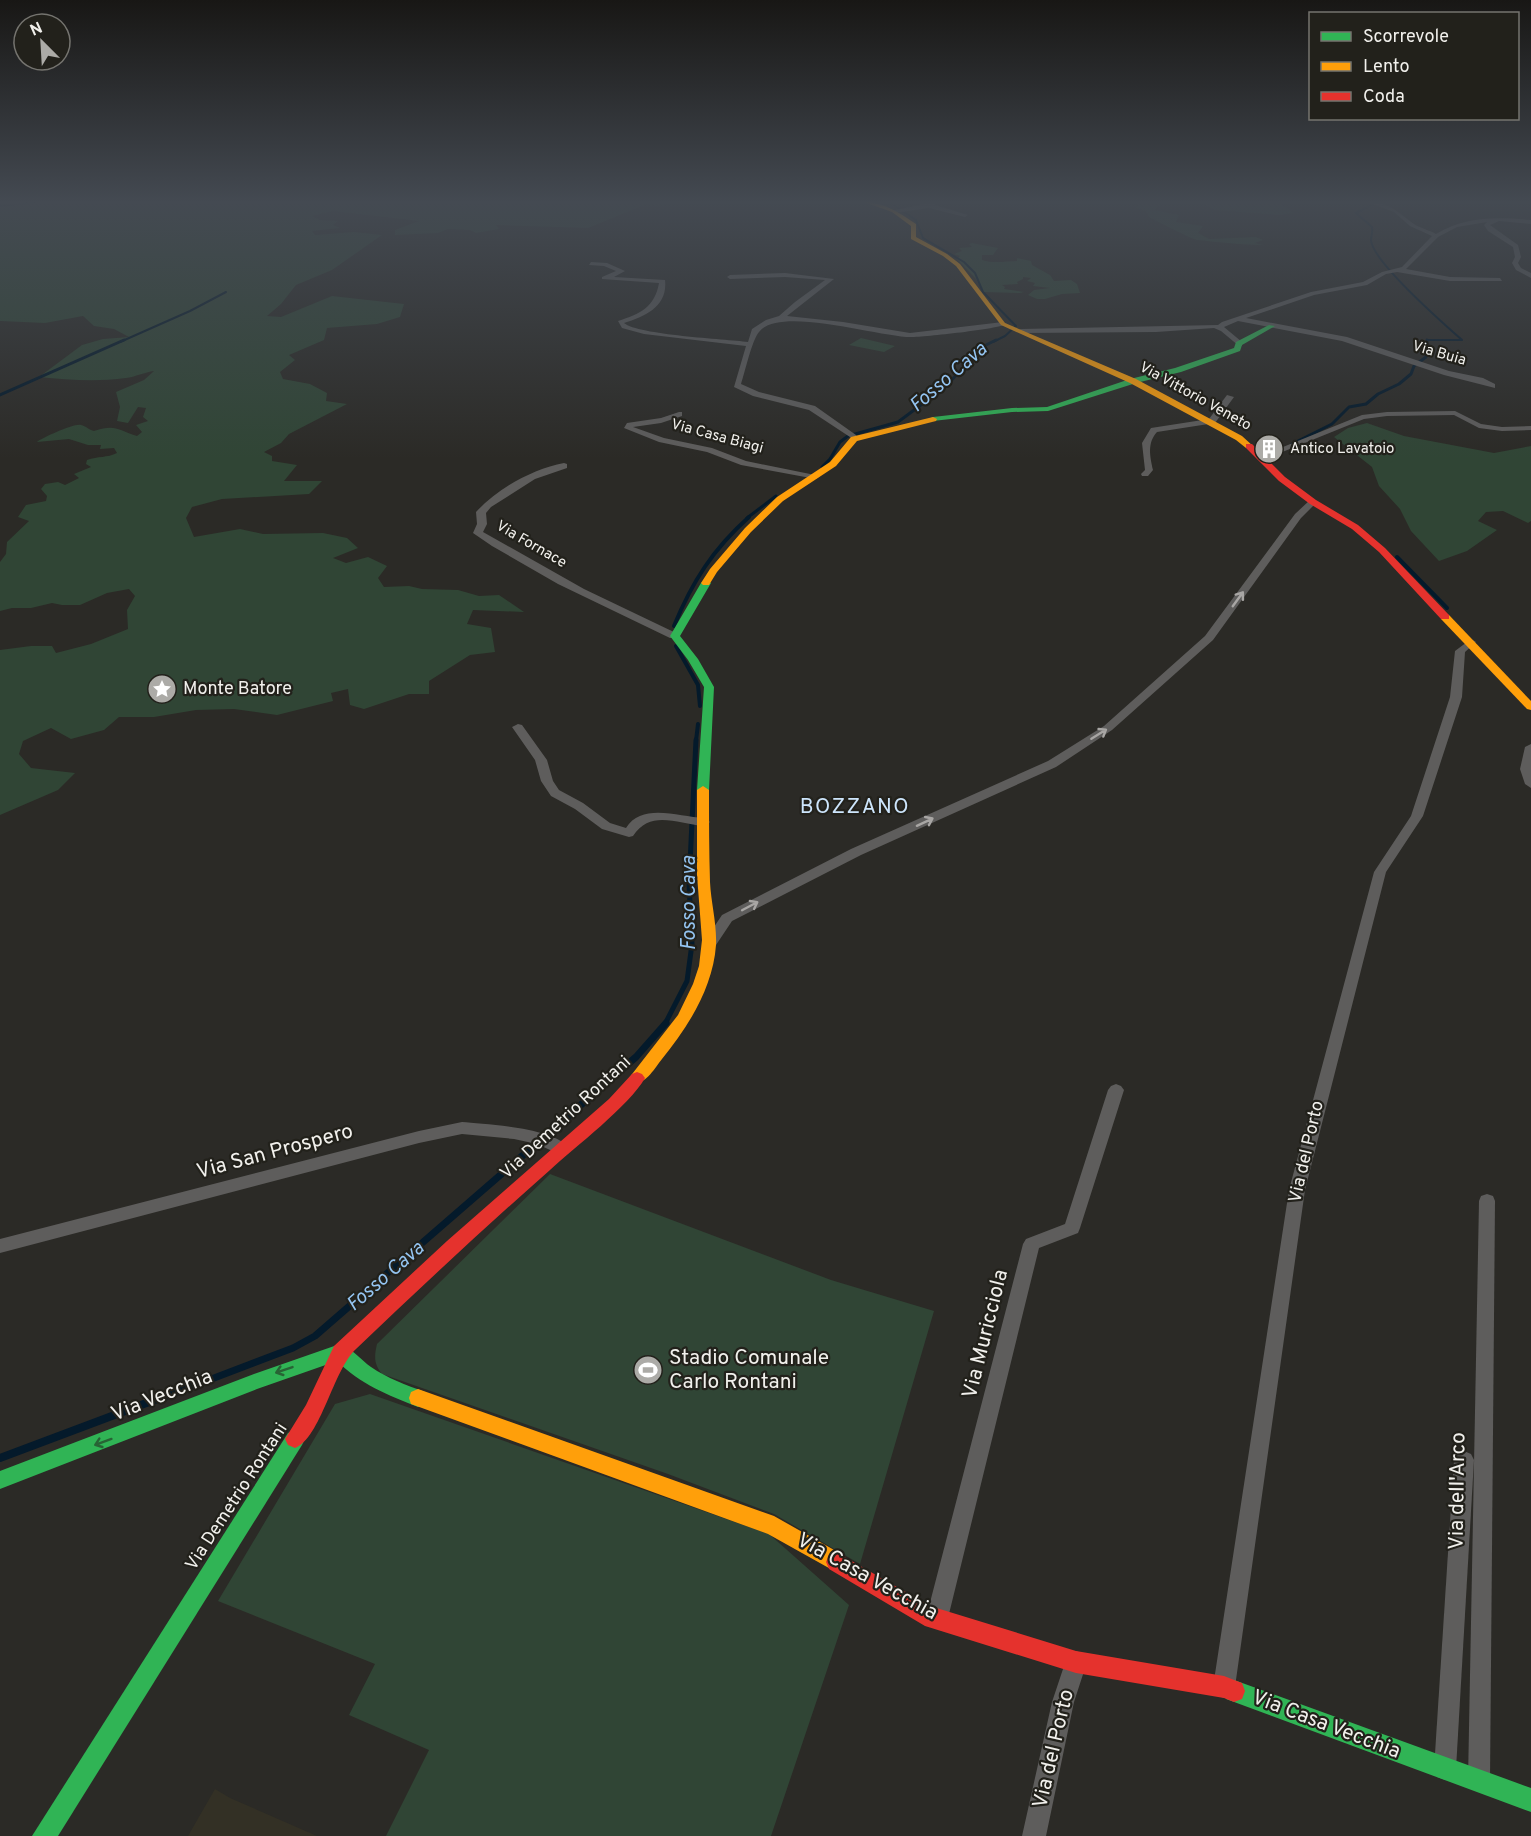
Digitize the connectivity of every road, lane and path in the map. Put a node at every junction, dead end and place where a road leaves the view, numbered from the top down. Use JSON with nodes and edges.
{"nodes":[{"id":1,"x":662,"y":288,"type":"edge"},
{"id":2,"x":819,"y":288,"type":"edge"},
{"id":3,"x":975,"y":288,"type":"edge"},
{"id":4,"x":1344,"y":288,"type":"edge"},
{"id":5,"x":781,"y":318,"type":"junction"},
{"id":6,"x":1238,"y":318,"type":"junction"},
{"id":7,"x":1271,"y":326,"type":"junction"},
{"id":8,"x":1220,"y":327,"type":"junction"},
{"id":9,"x":1013,"y":328,"type":"junction"},
{"id":10,"x":750,"y":344,"type":"junction"},
{"id":11,"x":1239,"y":344,"type":"junction"},
{"id":12,"x":1133,"y":381,"type":"junction"},
{"id":13,"x":1492,"y":386,"type":"dead end"},
{"id":14,"x":1230,"y":397,"type":"dead end"},
{"id":15,"x":679,"y":414,"type":"dead end"},
{"id":16,"x":1209,"y":422,"type":"junction"},
{"id":17,"x":1531,"y":428,"type":"edge"},
{"id":18,"x":852,"y":436,"type":"junction"},
{"id":19,"x":1262,"y":457,"type":"junction"},
{"id":20,"x":564,"y":466,"type":"dead end"},
{"id":21,"x":1145,"y":474,"type":"dead end"},
{"id":22,"x":813,"y":475,"type":"junction"},
{"id":23,"x":1313,"y":502,"type":"junction"},
{"id":24,"x":672,"y":635,"type":"junction"},
{"id":25,"x":1471,"y":642,"type":"junction"},
{"id":26,"x":1531,"y":707,"type":"edge"},
{"id":27,"x":519,"y":727,"type":"dead end"},
{"id":28,"x":1531,"y":747,"type":"edge"},
{"id":29,"x":1531,"y":784,"type":"edge"},
{"id":30,"x":694,"y":822,"type":"junction"},
{"id":31,"x":708,"y":945,"type":"junction"},
{"id":32,"x":1116,"y":1090,"type":"dead end"},
{"id":33,"x":550,"y":1144,"type":"junction"},
{"id":34,"x":1487,"y":1201,"type":"dead end"},
{"id":35,"x":0,"y":1246,"type":"edge"},
{"id":36,"x":340,"y":1352,"type":"junction"},
{"id":37,"x":1464,"y":1460,"type":"dead end"},
{"id":38,"x":0,"y":1480,"type":"edge"},
{"id":39,"x":937,"y":1618,"type":"junction"},
{"id":40,"x":1076,"y":1662,"type":"junction"},
{"id":41,"x":1224,"y":1687,"type":"junction"},
{"id":42,"x":1445,"y":1770,"type":"junction"},
{"id":43,"x":1479,"y":1782,"type":"junction"},
{"id":44,"x":1531,"y":1800,"type":"edge"},
{"id":45,"x":44,"y":1836,"type":"edge"},
{"id":46,"x":1034,"y":1836,"type":"edge"}],
"edges":[{"from":1,"to":10,"type":"street"},
{"from":2,"to":5,"type":"street"},
{"from":3,"to":9,"type":"street"},
{"from":4,"to":6,"type":"street"},
{"from":5,"to":9,"type":"street"},
{"from":5,"to":10,"type":"street"},
{"from":6,"to":7,"type":"street","name":"Via Buia"},
{"from":6,"to":8,"type":"street"},
{"from":7,"to":11,"type":"street"},
{"from":7,"to":13,"type":"street","name":"Via Buia"},
{"from":8,"to":9,"type":"street"},
{"from":8,"to":11,"type":"street"},
{"from":9,"to":12,"type":"street","name":"Via Vittorio Veneto"},
{"from":10,"to":18,"type":"street"},
{"from":11,"to":12,"type":"street"},
{"from":12,"to":16,"type":"street","name":"Via Vittorio Veneto"},
{"from":12,"to":18,"type":"street"},
{"from":14,"to":16,"type":"street"},
{"from":15,"to":22,"type":"street","name":"Via Casa Biagi"},
{"from":16,"to":19,"type":"street","name":"Via Vittorio Veneto"},
{"from":16,"to":21,"type":"street"},
{"from":17,"to":19,"type":"street"},
{"from":18,"to":22,"type":"street"},
{"from":19,"to":23,"type":"street","name":"Via Vittorio Veneto"},
{"from":20,"to":24,"type":"street","name":"Via Fornace"},
{"from":22,"to":24,"type":"street"},
{"from":23,"to":25,"type":"street","name":"Via Vittorio Veneto"},
{"from":31,"to":23,"type":"street","one_way":true},
{"from":24,"to":30,"type":"street","name":"Via Demetrio Rontani"},
{"from":25,"to":26,"type":"street","name":"Via Vittorio Veneto"},
{"from":25,"to":41,"type":"street","name":"Via del Porto"},
{"from":27,"to":30,"type":"street"},
{"from":28,"to":29,"type":"street"},
{"from":30,"to":31,"type":"street","name":"Via Demetrio Rontani"},
{"from":31,"to":33,"type":"street","name":"Via Demetrio Rontani"},
{"from":32,"to":39,"type":"street","name":"Via Muricciola"},
{"from":33,"to":35,"type":"street","name":"Via San Prospero"},
{"from":33,"to":36,"type":"street","name":"Via Demetrio Rontani"},
{"from":34,"to":43,"type":"street","name":"Via dell'Arco"},
{"from":36,"to":38,"type":"street","name":"Via Vecchia","one_way":true},
{"from":36,"to":39,"type":"street","name":"Via Casa Vecchia"},
{"from":36,"to":45,"type":"street","name":"Via Demetrio Rontani"},
{"from":37,"to":42,"type":"street"},
{"from":39,"to":40,"type":"street","name":"Via Casa Vecchia"},
{"from":40,"to":41,"type":"street","name":"Via Casa Vecchia"},
{"from":40,"to":46,"type":"street","name":"Via del Porto"},
{"from":41,"to":42,"type":"street","name":"Via Casa Vecchia"},
{"from":42,"to":43,"type":"street","name":"Via Casa Vecchia"},
{"from":43,"to":44,"type":"street","name":"Via Casa Vecchia"}]}
